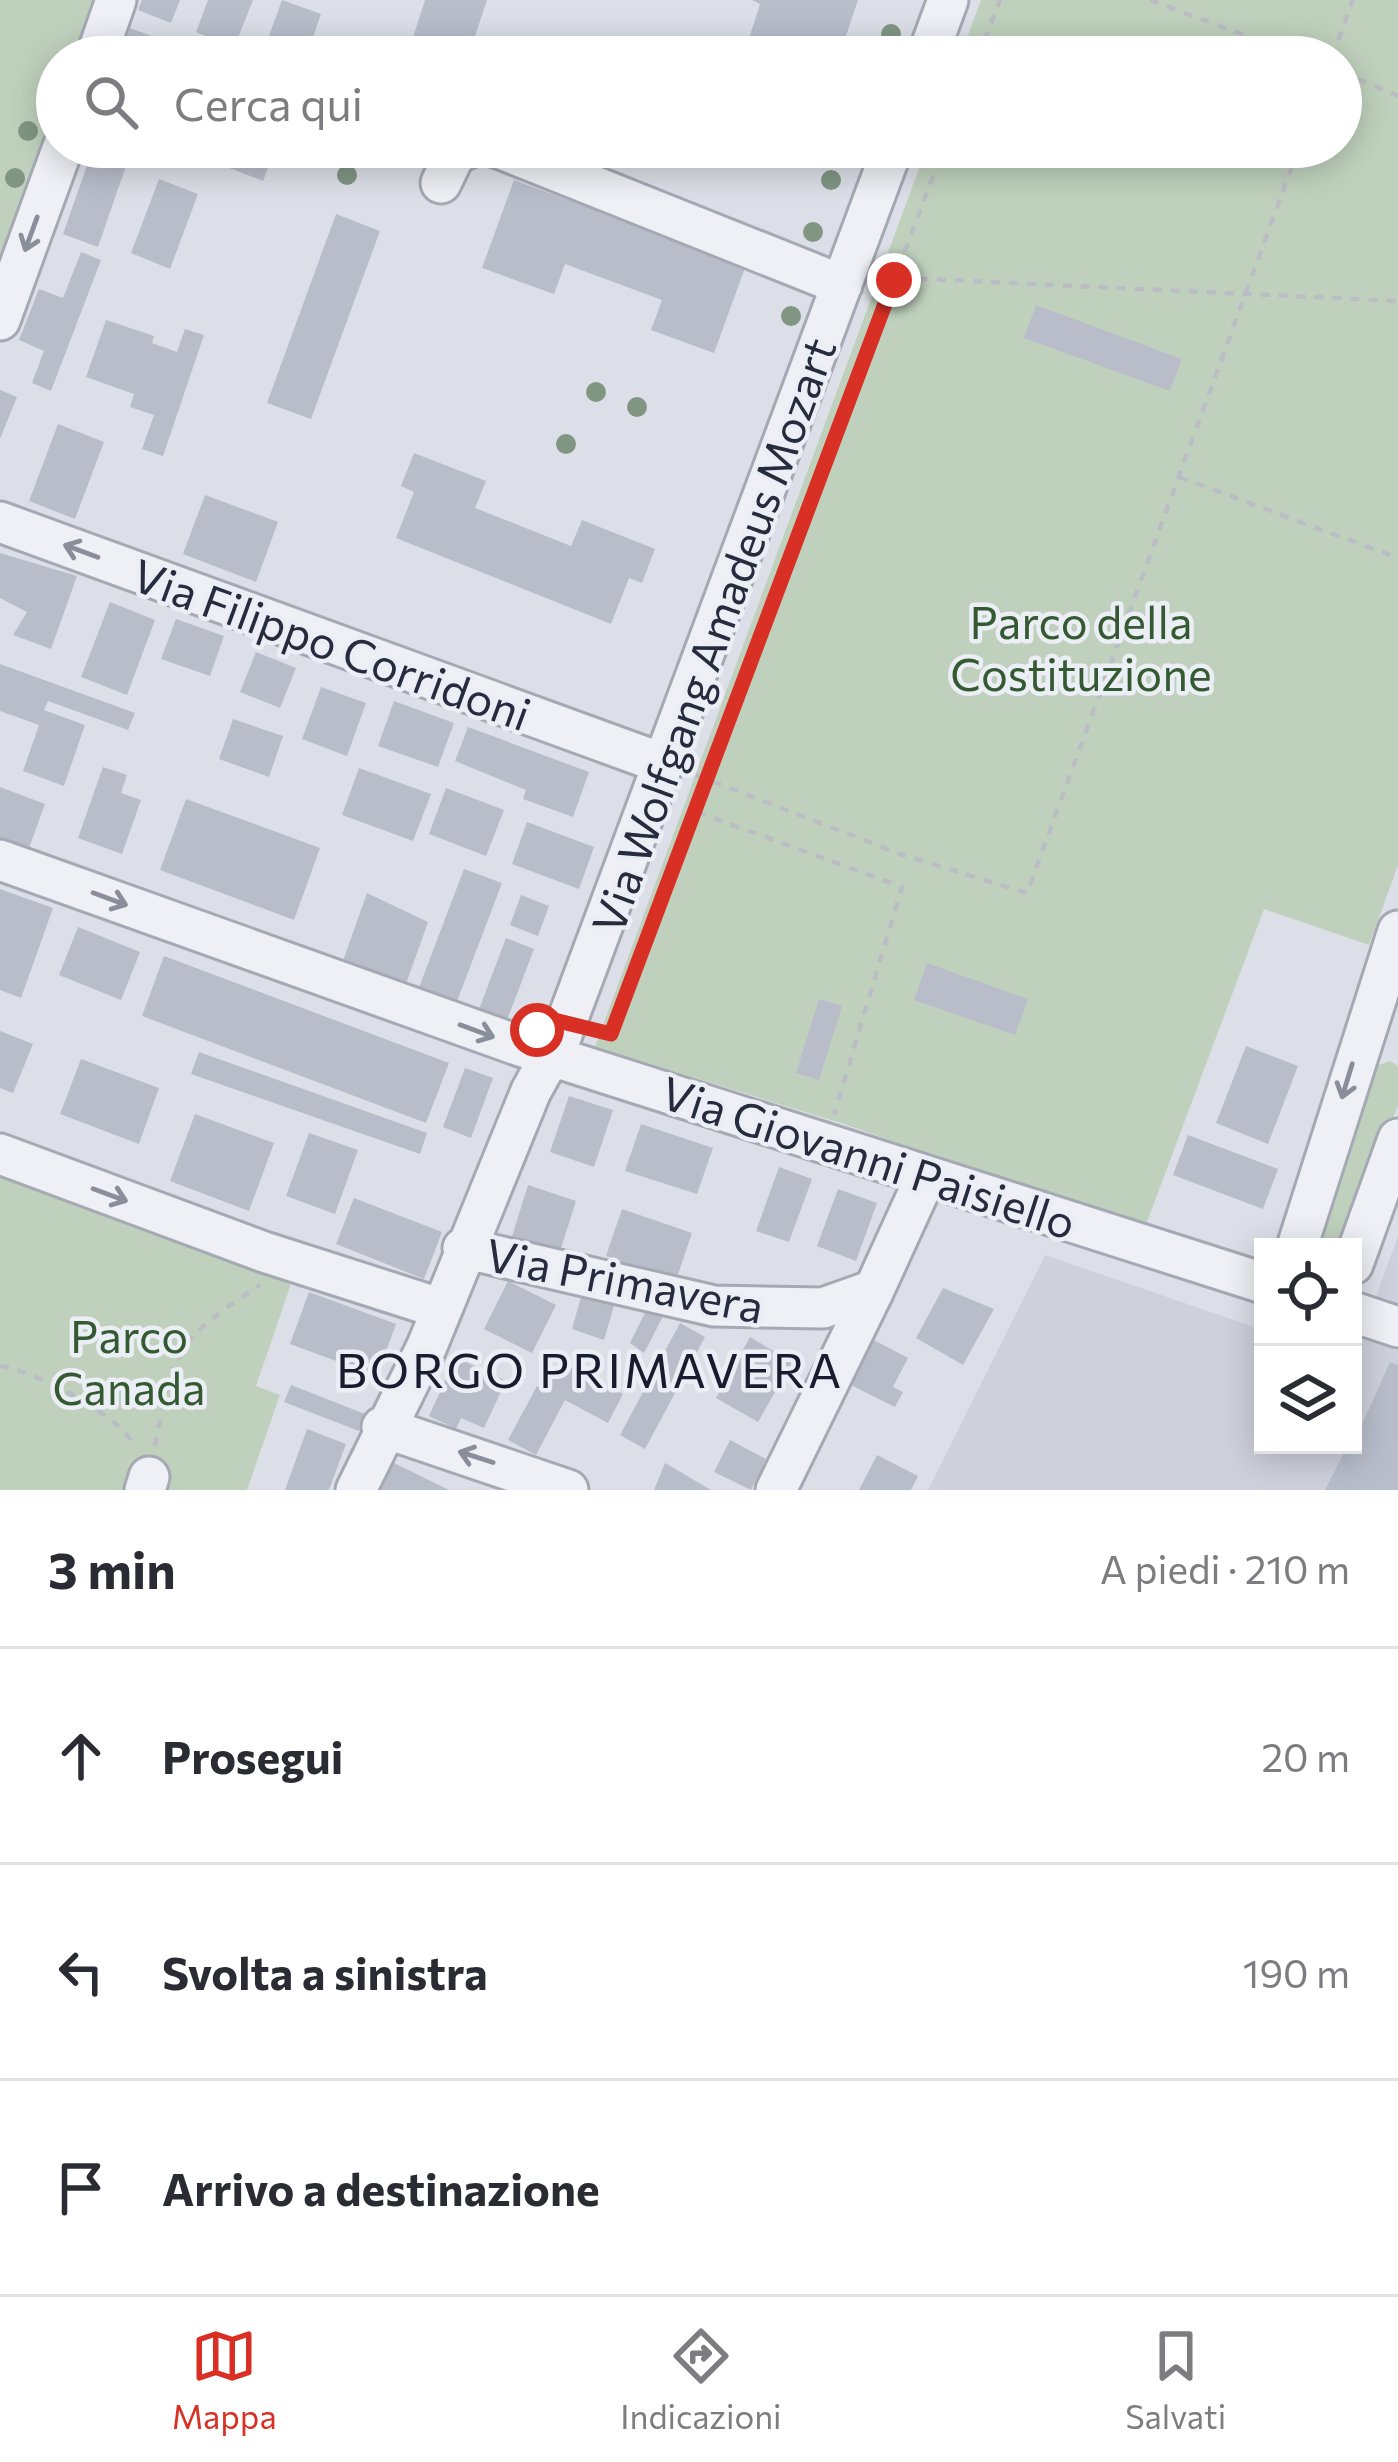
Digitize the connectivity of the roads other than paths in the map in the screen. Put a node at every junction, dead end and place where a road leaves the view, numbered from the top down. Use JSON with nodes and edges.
{"nodes":[{"id":1,"x":116,"y":0,"type":"edge"},
{"id":2,"x":948,"y":0,"type":"edge"},
{"id":3,"x":103,"y":36,"type":"edge"},
{"id":4,"x":935,"y":36,"type":"edge"},
{"id":5,"x":55,"y":168,"type":"edge"},
{"id":6,"x":448,"y":168,"type":"edge"},
{"id":7,"x":552,"y":168,"type":"edge"},
{"id":8,"x":885,"y":168,"type":"edge"},
{"id":9,"x":441,"y":183,"type":"dead end"},
{"id":10,"x":845,"y":278,"type":"junction"},
{"id":11,"x":0,"y":320,"type":"edge"},
{"id":12,"x":0,"y":522,"type":"edge"},
{"id":13,"x":664,"y":764,"type":"junction"},
{"id":14,"x":0,"y":860,"type":"edge"},
{"id":15,"x":1398,"y":931,"type":"edge"},
{"id":16,"x":1384,"y":1014,"type":"edge"},
{"id":17,"x":560,"y":1039,"type":"junction"},
{"id":18,"x":1398,"y":1139,"type":"edge"},
{"id":19,"x":0,"y":1154,"type":"edge"},
{"id":20,"x":926,"y":1176,"type":"junction"},
{"id":21,"x":1300,"y":1238,"type":"edge"},
{"id":22,"x":1362,"y":1239,"type":"edge"},
{"id":23,"x":463,"y":1248,"type":"junction"},
{"id":24,"x":1254,"y":1280,"type":"edge"},
{"id":25,"x":874,"y":1290,"type":"junction"},
{"id":26,"x":439,"y":1309,"type":"junction"},
{"id":27,"x":1362,"y":1315,"type":"edge"},
{"id":28,"x":1398,"y":1327,"type":"edge"},
{"id":29,"x":382,"y":1427,"type":"junction"},
{"id":30,"x":356,"y":1490,"type":"edge"},
{"id":31,"x":568,"y":1490,"type":"edge"},
{"id":32,"x":776,"y":1490,"type":"edge"}],
"edges":[{"from":1,"to":3,"type":"street"},
{"from":2,"to":4,"type":"street"},
{"from":5,"to":11,"type":"street","one_way":true},
{"from":6,"to":9,"type":"street"},
{"from":7,"to":10,"type":"street"},
{"from":8,"to":10,"type":"street","name":"Via Wolfgang Amadeus Mozart"},
{"from":10,"to":13,"type":"street","name":"Via Wolfgang Amadeus Mozart"},
{"from":13,"to":12,"type":"street","name":"Via Filippo Corridoni","one_way":true},
{"from":13,"to":17,"type":"street","name":"Via Wolfgang Amadeus Mozart"},
{"from":14,"to":17,"type":"street","name":"Via Giovanni Paisiello","one_way":true},
{"from":15,"to":16,"type":"street"},
{"from":16,"to":21,"type":"street","one_way":true},
{"from":17,"to":20,"type":"street","name":"Via Giovanni Paisiello"},
{"from":17,"to":23,"type":"street","name":"Via Wolfgang Amadeus Mozart"},
{"from":18,"to":22,"type":"street"},
{"from":19,"to":26,"type":"street","one_way":true},
{"from":20,"to":24,"type":"street","name":"Via Giovanni Paisiello"},
{"from":20,"to":25,"type":"street"},
{"from":23,"to":25,"type":"street","name":"Via Primavera"},
{"from":23,"to":26,"type":"street","name":"Via Wolfgang Amadeus Mozart"},
{"from":25,"to":32,"type":"street"},
{"from":26,"to":29,"type":"street","name":"Via Wolfgang Amadeus Mozart"},
{"from":27,"to":28,"type":"street"},
{"from":29,"to":30,"type":"street","name":"Via Wolfgang Amadeus Mozart"},
{"from":31,"to":29,"type":"street","one_way":true}]}
